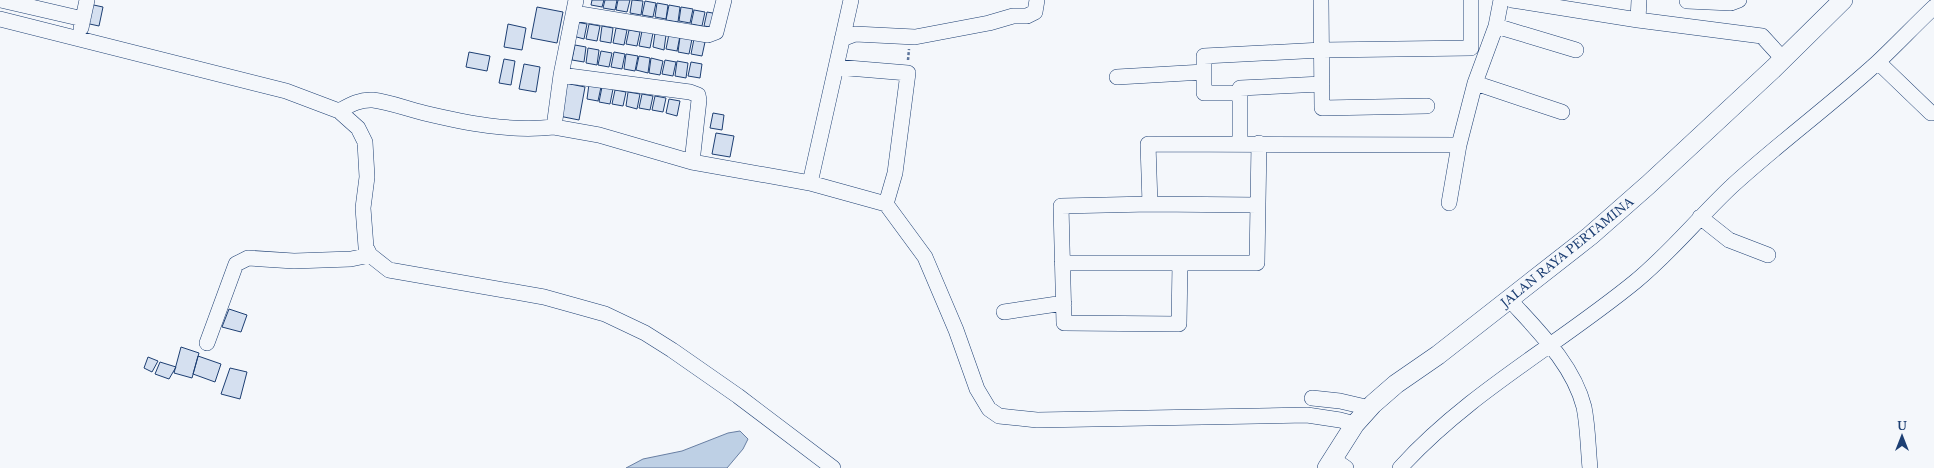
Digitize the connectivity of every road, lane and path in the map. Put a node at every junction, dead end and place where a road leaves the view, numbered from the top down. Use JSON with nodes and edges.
{"nodes":[{"id":1,"x":1,"y":0,"type":"edge"},
{"id":2,"x":87,"y":0,"type":"edge"},
{"id":3,"x":724,"y":0,"type":"edge"},
{"id":4,"x":851,"y":0,"type":"edge"},
{"id":5,"x":1037,"y":0,"type":"edge"},
{"id":6,"x":1321,"y":0,"type":"edge"},
{"id":7,"x":1471,"y":0,"type":"edge"},
{"id":8,"x":1501,"y":0,"type":"edge"},
{"id":9,"x":1512,"y":0,"type":"edge"},
{"id":10,"x":1639,"y":0,"type":"edge"},
{"id":11,"x":1687,"y":0,"type":"edge"},
{"id":12,"x":1739,"y":0,"type":"edge"},
{"id":13,"x":1843,"y":0,"type":"edge"},
{"id":14,"x":575,"y":6,"type":"edge"},
{"id":15,"x":1934,"y":7,"type":"edge"},
{"id":16,"x":83,"y":18,"type":"junction"},
{"id":17,"x":0,"y":19,"type":"edge"},
{"id":18,"x":1638,"y":20,"type":"junction"},
{"id":19,"x":1496,"y":26,"type":"junction"},
{"id":20,"x":915,"y":37,"type":"junction"},
{"id":21,"x":78,"y":38,"type":"junction"},
{"id":22,"x":842,"y":39,"type":"junction"},
{"id":23,"x":1322,"y":50,"type":"junction"},
{"id":24,"x":1576,"y":50,"type":"dead end"},
{"id":25,"x":1783,"y":59,"type":"junction"},
{"id":26,"x":1878,"y":62,"type":"junction"},
{"id":27,"x":836,"y":67,"type":"junction"},
{"id":28,"x":1204,"y":72,"type":"junction"},
{"id":29,"x":908,"y":73,"type":"junction"},
{"id":30,"x":561,"y":75,"type":"junction"},
{"id":31,"x":1117,"y":77,"type":"dead end"},
{"id":32,"x":1476,"y":83,"type":"junction"},
{"id":33,"x":1322,"y":84,"type":"junction"},
{"id":34,"x":1231,"y":93,"type":"dead end"},
{"id":35,"x":1427,"y":106,"type":"dead end"},
{"id":36,"x":339,"y":111,"type":"junction"},
{"id":37,"x":1562,"y":112,"type":"dead end"},
{"id":38,"x":1931,"y":113,"type":"dead end"},
{"id":39,"x":554,"y":126,"type":"junction"},
{"id":40,"x":1259,"y":143,"type":"junction"},
{"id":41,"x":1240,"y":144,"type":"junction"},
{"id":42,"x":1459,"y":145,"type":"junction"},
{"id":43,"x":692,"y":162,"type":"junction"},
{"id":44,"x":810,"y":183,"type":"junction"},
{"id":45,"x":1448,"y":203,"type":"dead end"},
{"id":46,"x":886,"y":204,"type":"junction"},
{"id":47,"x":1150,"y":204,"type":"junction"},
{"id":48,"x":1258,"y":205,"type":"junction"},
{"id":49,"x":1700,"y":218,"type":"junction"},
{"id":50,"x":370,"y":255,"type":"junction"},
{"id":51,"x":1768,"y":255,"type":"dead end"},
{"id":52,"x":1062,"y":263,"type":"junction"},
{"id":53,"x":1180,"y":263,"type":"junction"},
{"id":54,"x":1509,"y":299,"type":"junction"},
{"id":55,"x":1064,"y":303,"type":"junction"},
{"id":56,"x":1004,"y":312,"type":"dead end"},
{"id":57,"x":207,"y":343,"type":"dead end"},
{"id":58,"x":1551,"y":346,"type":"junction"},
{"id":59,"x":1312,"y":398,"type":"dead end"},
{"id":60,"x":1370,"y":408,"type":"junction"},
{"id":61,"x":1356,"y":424,"type":"junction"},
{"id":62,"x":1335,"y":465,"type":"edge"},
{"id":63,"x":833,"y":468,"type":"edge"},
{"id":64,"x":1400,"y":468,"type":"edge"},
{"id":65,"x":1590,"y":468,"type":"edge"}],
"edges":[{"from":1,"to":16,"type":"street"},
{"from":2,"to":16,"type":"street"},
{"from":3,"to":14,"type":"street"},
{"from":4,"to":22,"type":"street"},
{"from":5,"to":20,"type":"street"},
{"from":6,"to":23,"type":"street"},
{"from":7,"to":23,"type":"street"},
{"from":8,"to":19,"type":"street"},
{"from":9,"to":18,"type":"street"},
{"from":10,"to":18,"type":"street"},
{"from":11,"to":12,"type":"street"},
{"from":13,"to":25,"type":"main road","name":"JALAN RAYA PERTAMINA"},
{"from":14,"to":30,"type":"street"},
{"from":15,"to":26,"type":"street"},
{"from":16,"to":21,"type":"street"},
{"from":17,"to":21,"type":"street"},
{"from":18,"to":25,"type":"street"},
{"from":19,"to":24,"type":"street"},
{"from":19,"to":32,"type":"street"},
{"from":20,"to":22,"type":"street"},
{"from":20,"to":29,"type":"path"},
{"from":21,"to":36,"type":"street"},
{"from":22,"to":27,"type":"street"},
{"from":23,"to":28,"type":"street"},
{"from":23,"to":33,"type":"street"},
{"from":25,"to":54,"type":"main road","name":"JALAN RAYA PERTAMINA"},
{"from":26,"to":38,"type":"street"},
{"from":26,"to":49,"type":"street"},
{"from":27,"to":29,"type":"street"},
{"from":27,"to":44,"type":"street"},
{"from":28,"to":31,"type":"street"},
{"from":28,"to":34,"type":"street"},
{"from":29,"to":46,"type":"street"},
{"from":30,"to":39,"type":"street"},
{"from":30,"to":43,"type":"street"},
{"from":32,"to":37,"type":"street"},
{"from":32,"to":42,"type":"street"},
{"from":33,"to":35,"type":"street"},
{"from":33,"to":41,"type":"street"},
{"from":36,"to":39,"type":"street"},
{"from":36,"to":50,"type":"street"},
{"from":39,"to":43,"type":"street"},
{"from":40,"to":41,"type":"street"},
{"from":40,"to":42,"type":"street"},
{"from":40,"to":48,"type":"street"},
{"from":41,"to":47,"type":"street"},
{"from":42,"to":45,"type":"street"},
{"from":43,"to":44,"type":"street"},
{"from":44,"to":46,"type":"street"},
{"from":46,"to":61,"type":"street"},
{"from":47,"to":48,"type":"street"},
{"from":47,"to":52,"type":"street"},
{"from":48,"to":53,"type":"street"},
{"from":49,"to":51,"type":"street"},
{"from":49,"to":58,"type":"street"},
{"from":50,"to":57,"type":"street"},
{"from":50,"to":63,"type":"street"},
{"from":52,"to":53,"type":"street"},
{"from":52,"to":55,"type":"street"},
{"from":53,"to":55,"type":"street"},
{"from":54,"to":58,"type":"street"},
{"from":54,"to":60,"type":"main road","name":"JALAN RAYA PERTAMINA"},
{"from":55,"to":56,"type":"street"},
{"from":58,"to":64,"type":"street"},
{"from":58,"to":65,"type":"street"},
{"from":59,"to":60,"type":"street"},
{"from":60,"to":61,"type":"main road","name":"JALAN RAYA PERTAMINA"},
{"from":61,"to":62,"type":"main road","name":"JALAN RAYA PERTAMINA"}]}
